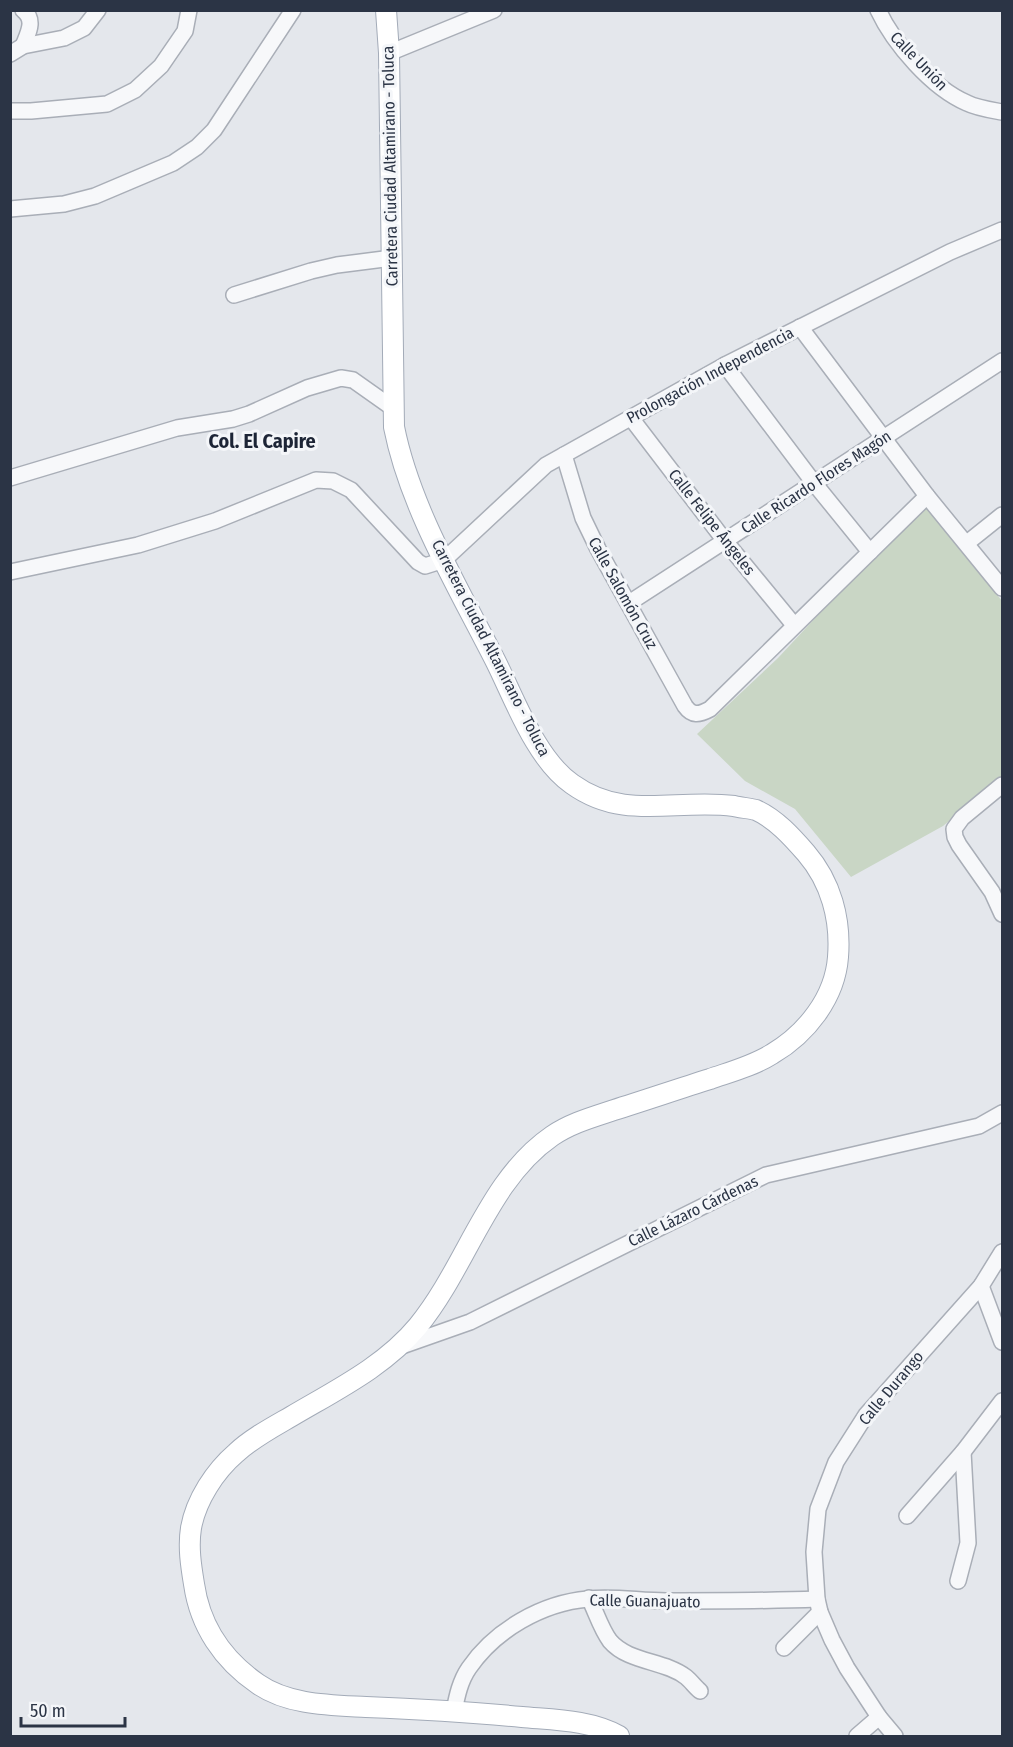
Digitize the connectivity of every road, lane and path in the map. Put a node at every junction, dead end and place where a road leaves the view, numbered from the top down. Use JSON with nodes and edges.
{"nodes":[{"id":1,"x":23,"y":10,"type":"edge"},
{"id":2,"x":98,"y":10,"type":"edge"},
{"id":3,"x":189,"y":10,"type":"edge"},
{"id":4,"x":386,"y":10,"type":"edge"},
{"id":5,"x":494,"y":10,"type":"edge"},
{"id":6,"x":878,"y":10,"type":"edge"},
{"id":7,"x":290,"y":12,"type":"edge"},
{"id":8,"x":17,"y":50,"type":"edge"},
{"id":9,"x":389,"y":52,"type":"junction"},
{"id":10,"x":10,"y":111,"type":"edge"},
{"id":11,"x":1002,"y":112,"type":"edge"},
{"id":12,"x":10,"y":209,"type":"edge"},
{"id":13,"x":1002,"y":231,"type":"edge"},
{"id":14,"x":392,"y":258,"type":"junction"},
{"id":15,"x":234,"y":295,"type":"dead end"},
{"id":16,"x":800,"y":327,"type":"junction"},
{"id":17,"x":1002,"y":362,"type":"edge"},
{"id":18,"x":725,"y":365,"type":"junction"},
{"id":19,"x":394,"y":410,"type":"junction"},
{"id":20,"x":631,"y":418,"type":"junction"},
{"id":21,"x":885,"y":438,"type":"junction"},
{"id":22,"x":564,"y":454,"type":"junction"},
{"id":23,"x":10,"y":478,"type":"edge"},
{"id":24,"x":814,"y":483,"type":"junction"},
{"id":25,"x":927,"y":496,"type":"junction"},
{"id":26,"x":1002,"y":515,"type":"edge"},
{"id":27,"x":725,"y":541,"type":"junction"},
{"id":28,"x":967,"y":543,"type":"junction"},
{"id":29,"x":870,"y":552,"type":"junction"},
{"id":30,"x":444,"y":560,"type":"junction"},
{"id":31,"x":10,"y":572,"type":"edge"},
{"id":32,"x":1002,"y":588,"type":"edge"},
{"id":33,"x":629,"y":603,"type":"junction"},
{"id":34,"x":794,"y":624,"type":"junction"},
{"id":35,"x":1002,"y":785,"type":"edge"},
{"id":36,"x":1002,"y":914,"type":"edge"},
{"id":37,"x":1002,"y":1113,"type":"edge"},
{"id":38,"x":1002,"y":1252,"type":"edge"},
{"id":39,"x":981,"y":1286,"type":"junction"},
{"id":40,"x":1002,"y":1342,"type":"edge"},
{"id":41,"x":397,"y":1348,"type":"junction"},
{"id":42,"x":1002,"y":1401,"type":"edge"},
{"id":43,"x":963,"y":1452,"type":"junction"},
{"id":44,"x":907,"y":1516,"type":"dead end"},
{"id":45,"x":958,"y":1581,"type":"dead end"},
{"id":46,"x":589,"y":1598,"type":"junction"},
{"id":47,"x":818,"y":1606,"type":"junction"},
{"id":48,"x":784,"y":1648,"type":"dead end"},
{"id":49,"x":699,"y":1691,"type":"dead end"},
{"id":50,"x":454,"y":1711,"type":"junction"},
{"id":51,"x":879,"y":1717,"type":"junction"},
{"id":52,"x":619,"y":1737,"type":"edge"},
{"id":53,"x":857,"y":1737,"type":"edge"},
{"id":54,"x":895,"y":1737,"type":"edge"}],
"edges":[{"from":1,"to":8,"type":"street"},
{"from":2,"to":8,"type":"street"},
{"from":3,"to":10,"type":"street"},
{"from":4,"to":9,"type":"main road","name":"Carretera Ciudad Altamirano - Toluca"},
{"from":5,"to":9,"type":"street"},
{"from":6,"to":11,"type":"street","name":"Calle Unión"},
{"from":7,"to":12,"type":"street"},
{"from":9,"to":14,"type":"main road","name":"Carretera Ciudad Altamirano - Toluca"},
{"from":13,"to":16,"type":"street","name":"Prolongación Independencia"},
{"from":14,"to":15,"type":"street"},
{"from":14,"to":19,"type":"main road","name":"Carretera Ciudad Altamirano - Toluca"},
{"from":16,"to":18,"type":"street","name":"Prolongación Independencia"},
{"from":16,"to":21,"type":"street"},
{"from":17,"to":21,"type":"street","name":"Calle Ricardo Flores Magón"},
{"from":18,"to":20,"type":"street","name":"Prolongación Independencia"},
{"from":18,"to":24,"type":"street"},
{"from":19,"to":23,"type":"street"},
{"from":19,"to":30,"type":"main road","name":"Carretera Ciudad Altamirano - Toluca"},
{"from":20,"to":22,"type":"street","name":"Prolongación Independencia"},
{"from":20,"to":27,"type":"street","name":"Calle Felipe Ángeles"},
{"from":21,"to":24,"type":"street","name":"Calle Ricardo Flores Magón"},
{"from":21,"to":25,"type":"street"},
{"from":22,"to":30,"type":"street","name":"Prolongación Independencia"},
{"from":22,"to":33,"type":"street","name":"Calle Salomón Cruz"},
{"from":24,"to":27,"type":"street","name":"Calle Ricardo Flores Magón"},
{"from":24,"to":29,"type":"street"},
{"from":25,"to":28,"type":"street"},
{"from":25,"to":29,"type":"street"},
{"from":26,"to":28,"type":"street"},
{"from":27,"to":33,"type":"street","name":"Calle Ricardo Flores Magón"},
{"from":27,"to":34,"type":"street","name":"Calle Felipe Ángeles"},
{"from":28,"to":32,"type":"street"},
{"from":29,"to":34,"type":"street"},
{"from":30,"to":31,"type":"street"},
{"from":30,"to":41,"type":"main road","name":"Carretera Ciudad Altamirano - Toluca"},
{"from":33,"to":34,"type":"street","name":"Calle Salomón Cruz"},
{"from":35,"to":36,"type":"street"},
{"from":37,"to":41,"type":"street","name":"Calle Lázaro Cárdenas"},
{"from":38,"to":39,"type":"street","name":"Calle Durango"},
{"from":39,"to":40,"type":"street"},
{"from":39,"to":47,"type":"street","name":"Calle Durango"},
{"from":41,"to":50,"type":"main road","name":"Carretera Ciudad Altamirano - Toluca"},
{"from":42,"to":43,"type":"street"},
{"from":43,"to":44,"type":"street"},
{"from":43,"to":45,"type":"street"},
{"from":46,"to":47,"type":"street","name":"Calle Guanajuato"},
{"from":46,"to":49,"type":"street"},
{"from":46,"to":50,"type":"street","name":"Calle Guanajuato"},
{"from":47,"to":48,"type":"street"},
{"from":47,"to":51,"type":"street","name":"Calle Durango"},
{"from":50,"to":52,"type":"main road","name":"Carretera Ciudad Altamirano - Toluca"},
{"from":51,"to":53,"type":"street"},
{"from":51,"to":54,"type":"street","name":"Calle Durango"}]}
